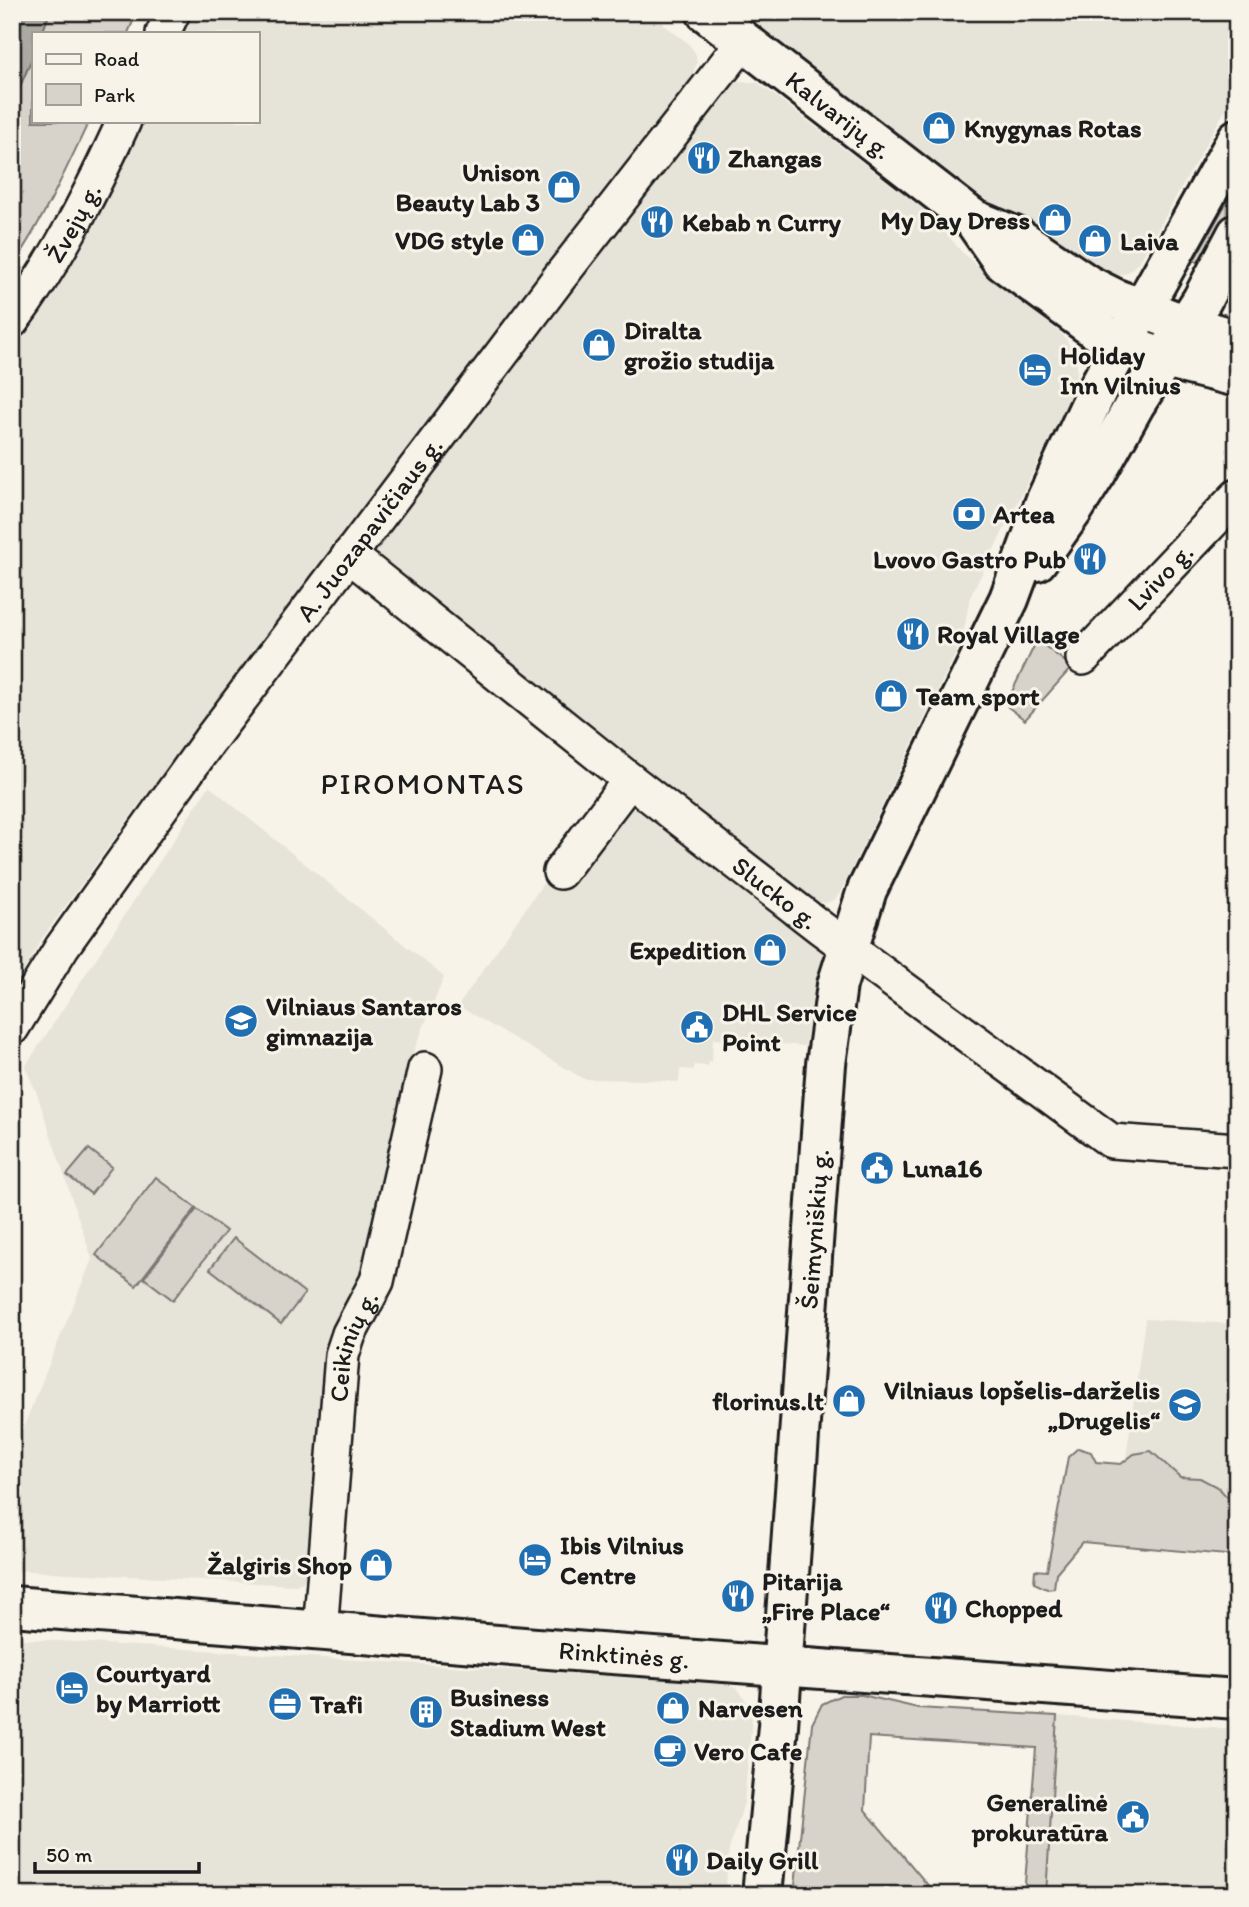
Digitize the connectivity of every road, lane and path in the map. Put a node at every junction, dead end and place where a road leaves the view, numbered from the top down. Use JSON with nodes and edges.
{"nodes":[{"id":1,"x":173,"y":12,"type":"edge"},
{"id":2,"x":706,"y":12,"type":"edge"},
{"id":3,"x":163,"y":32,"type":"edge"},
{"id":4,"x":744,"y":41,"type":"junction"},
{"id":5,"x":124,"y":122,"type":"edge"},
{"id":6,"x":1237,"y":139,"type":"edge"},
{"id":7,"x":973,"y":219,"type":"junction"},
{"id":8,"x":1237,"y":234,"type":"edge"},
{"id":9,"x":1141,"y":309,"type":"junction"},
{"id":10,"x":12,"y":321,"type":"edge"},
{"id":11,"x":1187,"y":325,"type":"junction"},
{"id":12,"x":1237,"y":340,"type":"edge"},
{"id":13,"x":1122,"y":344,"type":"junction"},
{"id":14,"x":1164,"y":359,"type":"junction"},
{"id":15,"x":1237,"y":377,"type":"edge"},
{"id":16,"x":1237,"y":496,"type":"edge"},
{"id":17,"x":349,"y":555,"type":"junction"},
{"id":18,"x":1009,"y":599,"type":"junction"},
{"id":19,"x":1083,"y":658,"type":"dead end"},
{"id":20,"x":630,"y":780,"type":"junction"},
{"id":21,"x":560,"y":872,"type":"dead end"},
{"id":22,"x":848,"y":949,"type":"junction"},
{"id":23,"x":12,"y":1028,"type":"edge"},
{"id":24,"x":425,"y":1069,"type":"dead end"},
{"id":25,"x":1237,"y":1150,"type":"edge"},
{"id":26,"x":12,"y":1606,"type":"edge"},
{"id":27,"x":320,"y":1632,"type":"junction"},
{"id":28,"x":782,"y":1667,"type":"junction"},
{"id":29,"x":1237,"y":1699,"type":"edge"},
{"id":30,"x":762,"y":1895,"type":"edge"}],
"edges":[{"from":1,"to":3,"type":"street"},
{"from":2,"to":4,"type":"main road","name":"Kalvarijų g."},
{"from":4,"to":7,"type":"main road","name":"Kalvarijų g."},
{"from":4,"to":17,"type":"street","name":"A. Juozapavičiaus g."},
{"from":5,"to":10,"type":"street","name":"Žvejų g."},
{"from":6,"to":9,"type":"main road","name":"Šeimyniškių g."},
{"from":7,"to":9,"type":"main road","name":"Kalvarijų g."},
{"from":7,"to":13,"type":"main road","name":"Kalvarijų g."},
{"from":8,"to":11,"type":"main road","name":"Šeimyniškių g."},
{"from":9,"to":11,"type":"main road","name":"Kalvarijų g."},
{"from":9,"to":13,"type":"main road","name":"Šeimyniškių g."},
{"from":11,"to":12,"type":"main road","name":"Kalvarijų g."},
{"from":11,"to":14,"type":"main road","name":"Šeimyniškių g."},
{"from":13,"to":14,"type":"main road","name":"Kalvarijų g."},
{"from":13,"to":18,"type":"main road","name":"Šeimyniškių g."},
{"from":14,"to":15,"type":"main road","name":"Kalvarijų g."},
{"from":14,"to":18,"type":"main road","name":"Šeimyniškių g."},
{"from":16,"to":19,"type":"street","name":"Lvivo g."},
{"from":17,"to":20,"type":"street","name":"Slucko g."},
{"from":17,"to":23,"type":"street","name":"A. Juozapavičiaus g."},
{"from":18,"to":22,"type":"main road","name":"Šeimyniškių g."},
{"from":20,"to":21,"type":"street"},
{"from":20,"to":22,"type":"street","name":"Slucko g."},
{"from":22,"to":25,"type":"street","name":"Slucko g."},
{"from":22,"to":28,"type":"main road","name":"Šeimyniškių g."},
{"from":24,"to":27,"type":"street","name":"Ceikinių g."},
{"from":26,"to":27,"type":"main road","name":"Rinktinės g."},
{"from":27,"to":28,"type":"main road","name":"Rinktinės g."},
{"from":28,"to":29,"type":"main road","name":"Rinktinės g."},
{"from":28,"to":30,"type":"main road","name":"Šeimyniškių g."}]}
